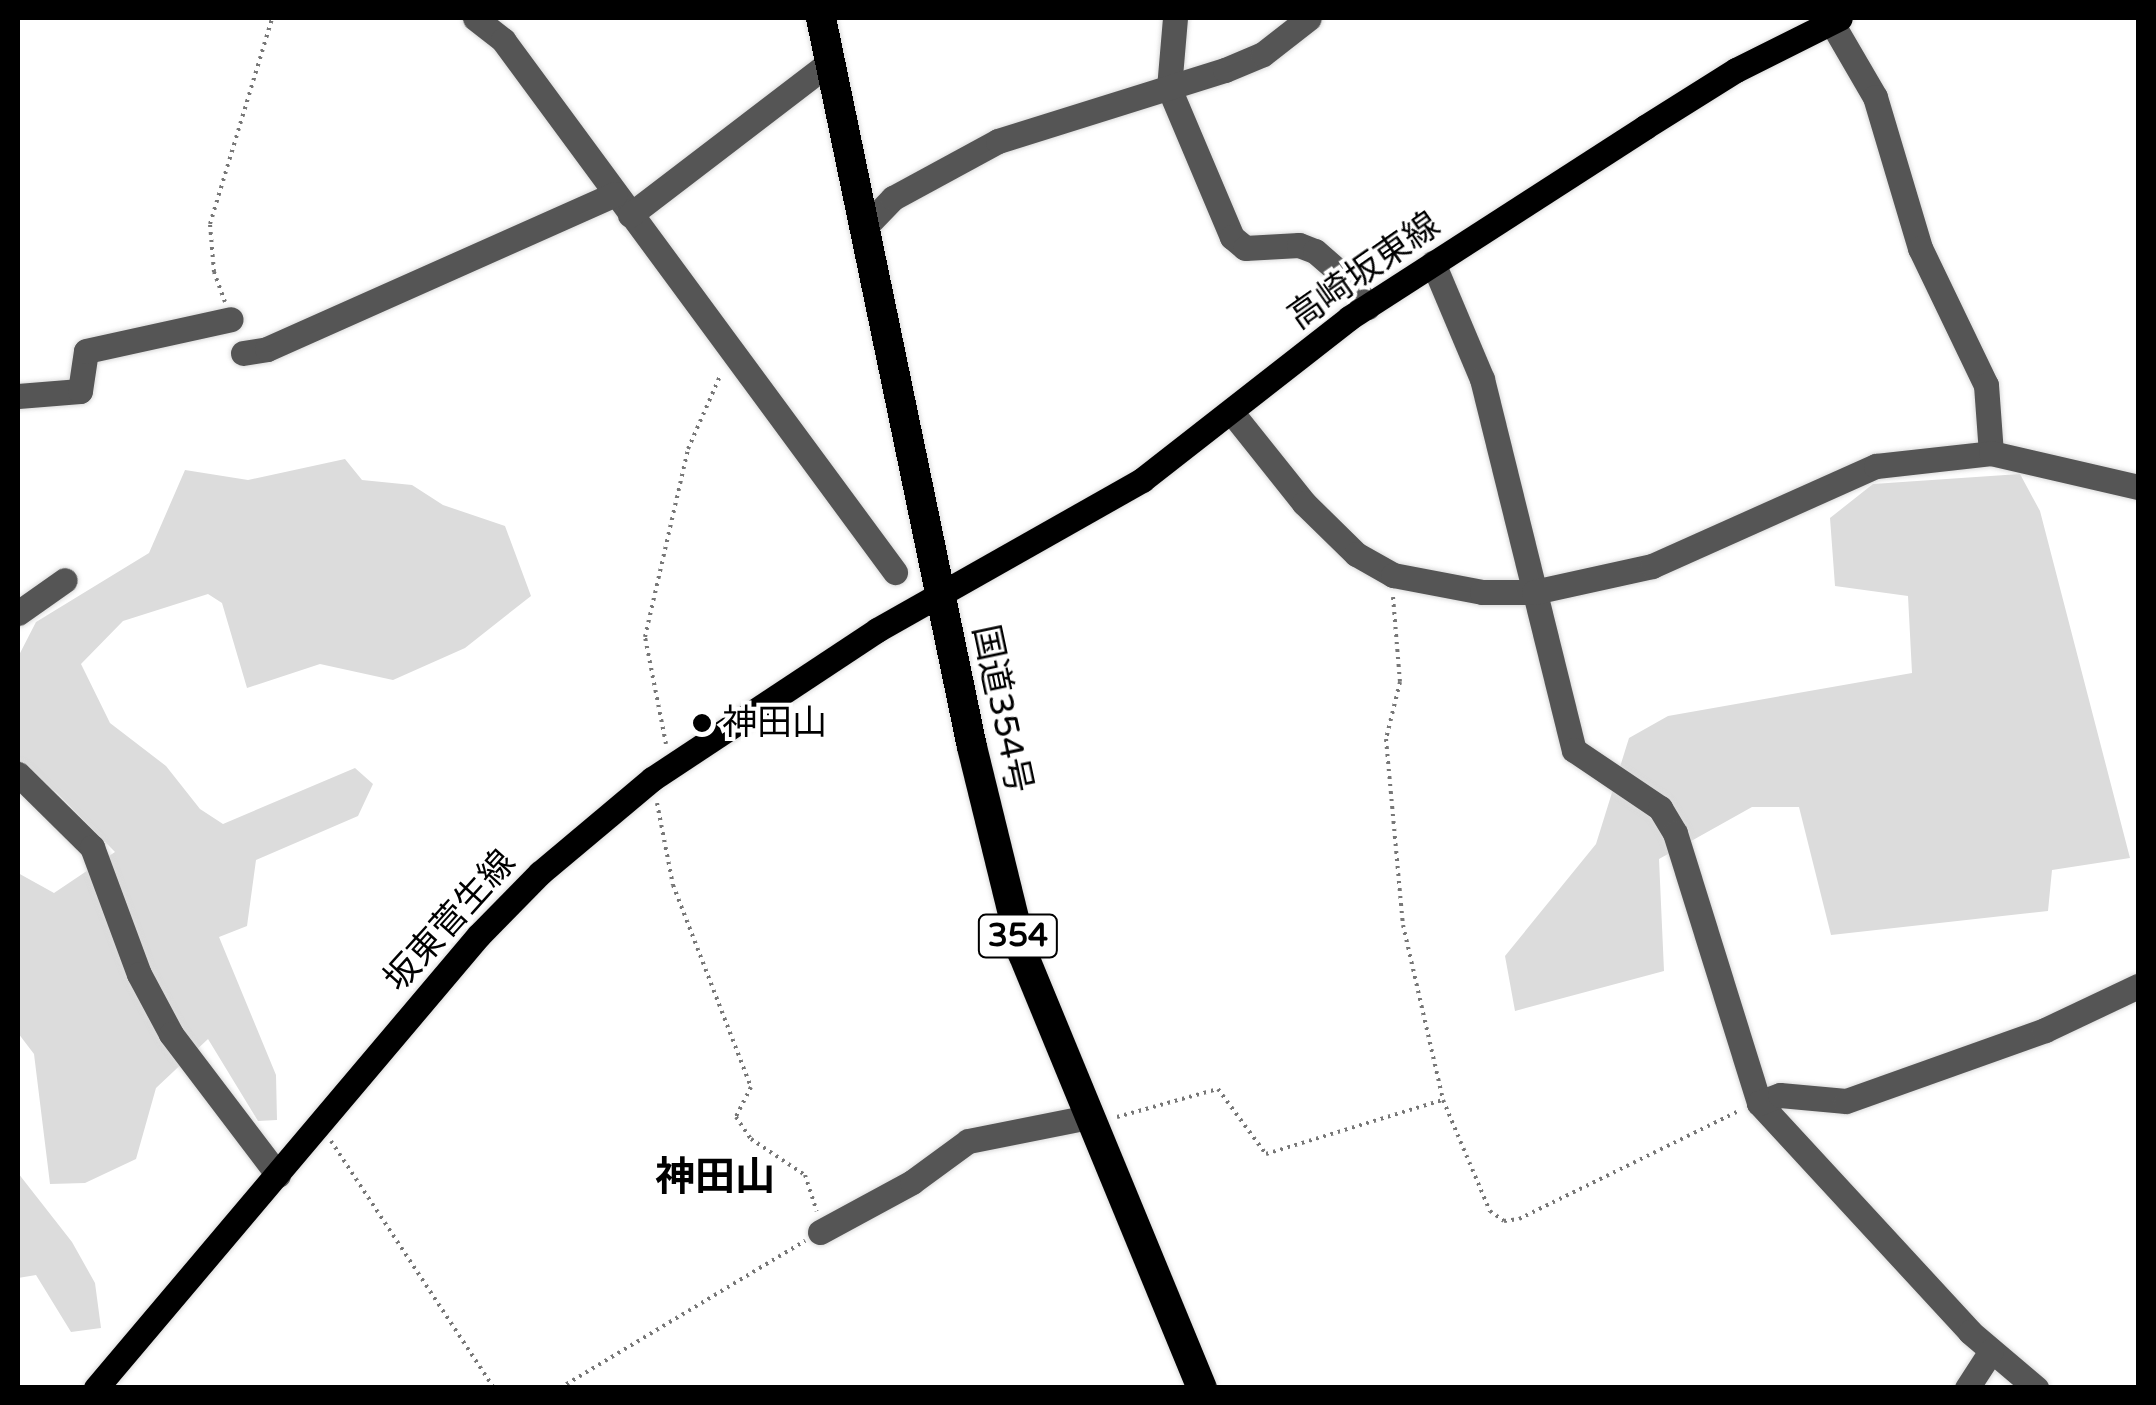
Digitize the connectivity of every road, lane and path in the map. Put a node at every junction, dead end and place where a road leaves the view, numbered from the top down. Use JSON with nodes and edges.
{"nodes":[{"id":1,"x":272,"y":18,"type":"edge"},
{"id":2,"x":476,"y":18,"type":"edge"},
{"id":3,"x":821,"y":18,"type":"edge"},
{"id":4,"x":1175,"y":18,"type":"edge"},
{"id":5,"x":1309,"y":18,"type":"edge"},
{"id":6,"x":1834,"y":19,"type":"edge"},
{"id":7,"x":502,"y":29,"type":"edge"},
{"id":8,"x":830,"y":62,"type":"junction"},
{"id":9,"x":1169,"y":88,"type":"junction"},
{"id":10,"x":623,"y":204,"type":"junction"},
{"id":11,"x":864,"y":228,"type":"junction"},
{"id":12,"x":1433,"y":263,"type":"junction"},
{"id":13,"x":1367,"y":307,"type":"junction"},
{"id":14,"x":231,"y":318,"type":"joint"},
{"id":15,"x":732,"y":350,"type":"junction"},
{"id":16,"x":243,"y":354,"type":"dead end"},
{"id":17,"x":18,"y":396,"type":"edge"},
{"id":18,"x":1234,"y":414,"type":"junction"},
{"id":19,"x":1991,"y":453,"type":"junction"},
{"id":20,"x":2138,"y":487,"type":"edge"},
{"id":21,"x":895,"y":572,"type":"dead end"},
{"id":22,"x":1393,"y":575,"type":"junction"},
{"id":23,"x":65,"y":580,"type":"dead end"},
{"id":24,"x":1534,"y":592,"type":"junction"},
{"id":25,"x":940,"y":597,"type":"junction"},
{"id":26,"x":18,"y":613,"type":"edge"},
{"id":27,"x":674,"y":762,"type":"junction"},
{"id":28,"x":18,"y":774,"type":"edge"},
{"id":29,"x":652,"y":779,"type":"junction"},
{"id":30,"x":2138,"y":986,"type":"edge"},
{"id":31,"x":1443,"y":1100,"type":"junction"},
{"id":32,"x":1759,"y":1103,"type":"junction"},
{"id":33,"x":1088,"y":1117,"type":"junction"},
{"id":34,"x":318,"y":1122,"type":"junction"},
{"id":35,"x":278,"y":1175,"type":"junction"},
{"id":36,"x":820,"y":1232,"type":"junction"},
{"id":37,"x":1990,"y":1350,"type":"junction"},
{"id":38,"x":96,"y":1388,"type":"edge"},
{"id":39,"x":494,"y":1388,"type":"edge"},
{"id":40,"x":560,"y":1388,"type":"edge"},
{"id":41,"x":1202,"y":1388,"type":"edge"},
{"id":42,"x":1967,"y":1388,"type":"edge"},
{"id":43,"x":2036,"y":1388,"type":"edge"}],
"edges":[{"from":1,"to":14,"type":"path"},
{"from":2,"to":7,"type":"street"},
{"from":3,"to":8,"type":"highway","name":"国道354号","number":"354"},
{"from":4,"to":9,"type":"street"},
{"from":5,"to":9,"type":"street"},
{"from":6,"to":12,"type":"main road","name":"高崎坂東線"},
{"from":6,"to":19,"type":"street"},
{"from":7,"to":10,"type":"street"},
{"from":8,"to":10,"type":"street"},
{"from":8,"to":11,"type":"highway","name":"国道354号","number":"354"},
{"from":9,"to":11,"type":"street"},
{"from":9,"to":13,"type":"street"},
{"from":10,"to":15,"type":"street"},
{"from":10,"to":16,"type":"street"},
{"from":11,"to":25,"type":"highway","name":"国道354号","number":"354"},
{"from":12,"to":13,"type":"main road","name":"高崎坂東線"},
{"from":12,"to":24,"type":"street"},
{"from":13,"to":18,"type":"main road","name":"高崎坂東線"},
{"from":14,"to":17,"type":"street"},
{"from":15,"to":21,"type":"street"},
{"from":15,"to":27,"type":"path"},
{"from":18,"to":22,"type":"street"},
{"from":18,"to":25,"type":"main road","name":"高崎坂東線"},
{"from":19,"to":20,"type":"street"},
{"from":19,"to":24,"type":"street"},
{"from":22,"to":24,"type":"street"},
{"from":22,"to":31,"type":"path"},
{"from":23,"to":26,"type":"street"},
{"from":24,"to":32,"type":"street"},
{"from":25,"to":27,"type":"main road","name":"坂東菅生線"},
{"from":25,"to":33,"type":"highway","name":"国道354号","number":"354"},
{"from":27,"to":29,"type":"main road","name":"坂東菅生線"},
{"from":28,"to":35,"type":"street"},
{"from":29,"to":34,"type":"main road","name":"坂東菅生線"},
{"from":29,"to":36,"type":"path"},
{"from":30,"to":32,"type":"street"},
{"from":31,"to":32,"type":"path"},
{"from":31,"to":33,"type":"path"},
{"from":32,"to":37,"type":"street"},
{"from":33,"to":36,"type":"street"},
{"from":33,"to":41,"type":"highway","name":"国道354号","number":"354"},
{"from":34,"to":35,"type":"main road","name":"坂東菅生線"},
{"from":34,"to":39,"type":"path"},
{"from":35,"to":38,"type":"main road","name":"坂東菅生線"},
{"from":36,"to":40,"type":"path"},
{"from":37,"to":42,"type":"street"},
{"from":37,"to":43,"type":"street"}]}
